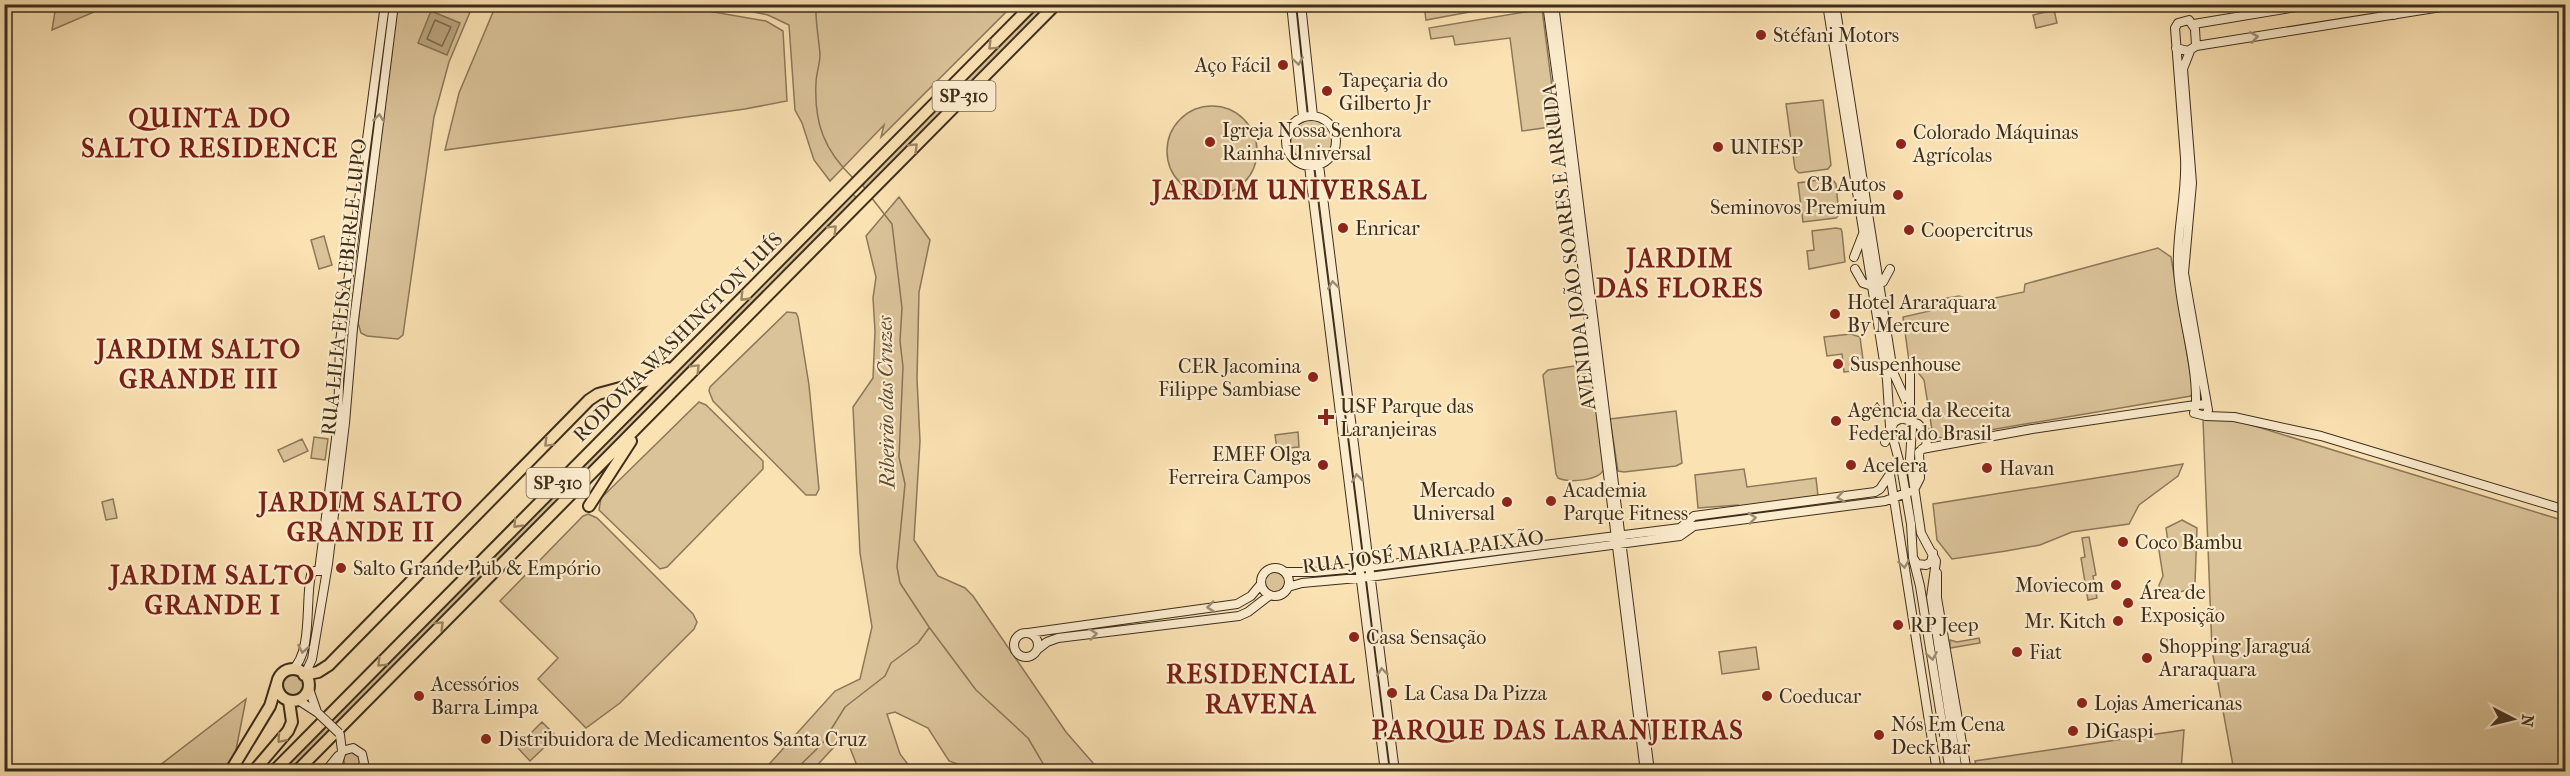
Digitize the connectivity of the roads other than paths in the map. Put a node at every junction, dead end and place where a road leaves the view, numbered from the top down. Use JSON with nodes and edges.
{"nodes":[{"id":1,"x":385,"y":4,"type":"edge"},
{"id":2,"x":394,"y":4,"type":"edge"},
{"id":3,"x":1033,"y":4,"type":"edge"},
{"id":4,"x":1056,"y":4,"type":"edge"},
{"id":5,"x":1290,"y":4,"type":"edge"},
{"id":6,"x":1300,"y":4,"type":"edge"},
{"id":7,"x":1547,"y":4,"type":"edge"},
{"id":8,"x":1554,"y":4,"type":"edge"},
{"id":9,"x":1827,"y":4,"type":"edge"},
{"id":10,"x":1835,"y":4,"type":"edge"},
{"id":11,"x":2314,"y":4,"type":"edge"},
{"id":12,"x":2390,"y":4,"type":"edge"},
{"id":13,"x":2460,"y":4,"type":"edge"},
{"id":14,"x":2394,"y":15,"type":"junction"},
{"id":15,"x":2194,"y":24,"type":"junction"},
{"id":16,"x":1556,"y":47,"type":"junction"},
{"id":17,"x":2176,"y":48,"type":"junction"},
{"id":18,"x":2193,"y":49,"type":"junction"},
{"id":19,"x":1313,"y":116,"type":"junction"},
{"id":20,"x":1303,"y":117,"type":"junction"},
{"id":21,"x":1319,"y":165,"type":"junction"},
{"id":22,"x":1309,"y":166,"type":"junction"},
{"id":23,"x":1864,"y":233,"type":"junction"},
{"id":24,"x":1854,"y":257,"type":"dead end"},
{"id":25,"x":1856,"y":269,"type":"dead end"},
{"id":26,"x":1890,"y":269,"type":"dead end"},
{"id":27,"x":1876,"y":285,"type":"junction"},
{"id":28,"x":683,"y":358,"type":"junction"},
{"id":29,"x":1910,"y":372,"type":"dead end"},
{"id":30,"x":670,"y":394,"type":"junction"},
{"id":31,"x":2195,"y":407,"type":"junction"},
{"id":32,"x":2206,"y":409,"type":"junction"},
{"id":33,"x":1910,"y":410,"type":"junction"},
{"id":34,"x":1911,"y":420,"type":"junction"},
{"id":35,"x":1890,"y":427,"type":"junction"},
{"id":36,"x":1928,"y":434,"type":"junction"},
{"id":37,"x":1885,"y":442,"type":"dead end"},
{"id":38,"x":1942,"y":445,"type":"junction"},
{"id":39,"x":1923,"y":449,"type":"junction"},
{"id":40,"x":1910,"y":492,"type":"junction"},
{"id":41,"x":1895,"y":502,"type":"junction"},
{"id":42,"x":589,"y":506,"type":"dead end"},
{"id":43,"x":2565,"y":510,"type":"edge"},
{"id":44,"x":1910,"y":519,"type":"junction"},
{"id":45,"x":1619,"y":540,"type":"junction"},
{"id":46,"x":1933,"y":552,"type":"junction"},
{"id":47,"x":1913,"y":558,"type":"junction"},
{"id":48,"x":1937,"y":566,"type":"junction"},
{"id":49,"x":1359,"y":567,"type":"junction"},
{"id":50,"x":1368,"y":567,"type":"junction"},
{"id":51,"x":323,"y":572,"type":"junction"},
{"id":52,"x":1285,"y":572,"type":"junction"},
{"id":53,"x":1369,"y":577,"type":"junction"},
{"id":54,"x":1360,"y":578,"type":"junction"},
{"id":55,"x":326,"y":582,"type":"junction"},
{"id":56,"x":310,"y":584,"type":"junction"},
{"id":57,"x":1261,"y":584,"type":"junction"},
{"id":58,"x":1288,"y":587,"type":"junction"},
{"id":59,"x":1270,"y":595,"type":"junction"},
{"id":60,"x":1926,"y":622,"type":"junction"},
{"id":61,"x":1028,"y":633,"type":"junction"},
{"id":62,"x":1917,"y":640,"type":"junction"},
{"id":63,"x":1038,"y":649,"type":"junction"},
{"id":64,"x":292,"y":670,"type":"junction"},
{"id":65,"x":304,"y":674,"type":"junction"},
{"id":66,"x":277,"y":683,"type":"junction"},
{"id":67,"x":308,"y":686,"type":"junction"},
{"id":68,"x":291,"y":700,"type":"junction"},
{"id":69,"x":318,"y":713,"type":"junction"},
{"id":70,"x":340,"y":734,"type":"junction"},
{"id":71,"x":351,"y":747,"type":"junction"},
{"id":72,"x":341,"y":753,"type":"junction"},
{"id":73,"x":362,"y":770,"type":"edge"},
{"id":74,"x":230,"y":771,"type":"edge"},
{"id":75,"x":236,"y":771,"type":"edge"},
{"id":76,"x":253,"y":771,"type":"edge"},
{"id":77,"x":273,"y":771,"type":"edge"},
{"id":78,"x":296,"y":771,"type":"edge"},
{"id":79,"x":325,"y":771,"type":"edge"},
{"id":80,"x":332,"y":771,"type":"edge"},
{"id":81,"x":343,"y":771,"type":"edge"},
{"id":82,"x":1385,"y":771,"type":"edge"},
{"id":83,"x":1395,"y":771,"type":"edge"},
{"id":84,"x":1645,"y":771,"type":"edge"},
{"id":85,"x":1650,"y":771,"type":"edge"},
{"id":86,"x":1937,"y":771,"type":"edge"},
{"id":87,"x":1950,"y":771,"type":"edge"},
{"id":88,"x":1958,"y":771,"type":"edge"},
{"id":89,"x":1967,"y":771,"type":"edge"}],
"edges":[{"from":1,"to":51,"type":"street","name":"RUA LILIA ELISA EBERLE LUPO"},
{"from":51,"to":2,"type":"street","name":"RUA LILIA ELISA EBERLE LUPO","one_way":true},
{"from":3,"to":28,"type":"highway","name":"RODOVIA WASHINGTON LUÍS","number":"SP-310","one_way":true},
{"from":30,"to":4,"type":"highway","name":"RODOVIA WASHINGTON LUÍS","number":"SP-310","one_way":true},
{"from":5,"to":20,"type":"street","one_way":true},
{"from":6,"to":19,"type":"street"},
{"from":7,"to":16,"type":"street","name":"AVENIDA JOÃO SOARES E ARRUDA"},
{"from":8,"to":16,"type":"street","name":"AVENIDA JOÃO SOARES E ARRUDA"},
{"from":9,"to":23,"type":"street"},
{"from":10,"to":27,"type":"street"},
{"from":11,"to":15,"type":"street"},
{"from":12,"to":14,"type":"street"},
{"from":13,"to":14,"type":"street"},
{"from":18,"to":14,"type":"street","one_way":true},
{"from":15,"to":17,"type":"street"},
{"from":15,"to":18,"type":"street"},
{"from":16,"to":45,"type":"street","name":"AVENIDA JOÃO SOARES E ARRUDA"},
{"from":17,"to":18,"type":"street"},
{"from":17,"to":31,"type":"street"},
{"from":18,"to":32,"type":"street"},
{"from":19,"to":20,"type":"street"},
{"from":19,"to":21,"type":"street"},
{"from":20,"to":22,"type":"street"},
{"from":21,"to":22,"type":"street"},
{"from":50,"to":21,"type":"street","one_way":true},
{"from":22,"to":49,"type":"street"},
{"from":23,"to":24,"type":"street"},
{"from":23,"to":27,"type":"street"},
{"from":25,"to":27,"type":"street"},
{"from":26,"to":27,"type":"street"},
{"from":27,"to":33,"type":"street"},
{"from":27,"to":35,"type":"street"},
{"from":28,"to":65,"type":"highway","one_way":true},
{"from":28,"to":77,"type":"highway","name":"RODOVIA WASHINGTON LUÍS","number":"SP-310","one_way":true},
{"from":29,"to":33,"type":"street"},
{"from":30,"to":42,"type":"highway"},
{"from":78,"to":30,"type":"highway","name":"RODOVIA WASHINGTON LUÍS","number":"SP-310","one_way":true},
{"from":31,"to":32,"type":"street"},
{"from":31,"to":38,"type":"street"},
{"from":32,"to":43,"type":"street"},
{"from":33,"to":34,"type":"street"},
{"from":34,"to":35,"type":"street"},
{"from":34,"to":36,"type":"street"},
{"from":34,"to":40,"type":"street"},
{"from":35,"to":37,"type":"street"},
{"from":35,"to":40,"type":"street"},
{"from":36,"to":38,"type":"street"},
{"from":36,"to":39,"type":"street"},
{"from":38,"to":39,"type":"street"},
{"from":39,"to":40,"type":"street"},
{"from":40,"to":41,"type":"street"},
{"from":40,"to":44,"type":"street"},
{"from":40,"to":46,"type":"street"},
{"from":41,"to":44,"type":"street"},
{"from":45,"to":41,"type":"street","name":"RUA JOSÉ MARIA PAIXÃO","one_way":true},
{"from":41,"to":45,"type":"street","name":"RUA JOSÉ MARIA PAIXÃO","one_way":true},
{"from":41,"to":62,"type":"street","one_way":true},
{"from":44,"to":47,"type":"street"},
{"from":45,"to":50,"type":"street","name":"RUA JOSÉ MARIA PAIXÃO"},
{"from":45,"to":53,"type":"street","name":"RUA JOSÉ MARIA PAIXÃO"},
{"from":45,"to":84,"type":"street","name":"AVENIDA JOÃO SOARES E ARRUDA"},
{"from":45,"to":85,"type":"street","name":"AVENIDA JOÃO SOARES E ARRUDA"},
{"from":46,"to":47,"type":"street"},
{"from":46,"to":48,"type":"street"},
{"from":47,"to":60,"type":"street"},
{"from":48,"to":88,"type":"street"},
{"from":48,"to":89,"type":"street"},
{"from":49,"to":50,"type":"street","name":"RUA JOSÉ MARIA PAIXÃO"},
{"from":49,"to":52,"type":"street","name":"RUA JOSÉ MARIA PAIXÃO"},
{"from":49,"to":54,"type":"street"},
{"from":50,"to":53,"type":"street"},
{"from":51,"to":55,"type":"street"},
{"from":51,"to":56,"type":"street","name":"RUA LILIA ELISA EBERLE LUPO"},
{"from":52,"to":57,"type":"street"},
{"from":52,"to":58,"type":"street"},
{"from":53,"to":54,"type":"street","name":"RUA JOSÉ MARIA PAIXÃO"},
{"from":83,"to":53,"type":"street","one_way":true},
{"from":54,"to":58,"type":"street","name":"RUA JOSÉ MARIA PAIXÃO"},
{"from":54,"to":82,"type":"street"},
{"from":55,"to":56,"type":"street"},
{"from":55,"to":65,"type":"street"},
{"from":56,"to":64,"type":"street","name":"RUA LILIA ELISA EBERLE LUPO","one_way":true},
{"from":57,"to":59,"type":"street"},
{"from":57,"to":61,"type":"street","one_way":true},
{"from":58,"to":59,"type":"street"},
{"from":63,"to":59,"type":"street","one_way":true},
{"from":60,"to":62,"type":"street"},
{"from":60,"to":87,"type":"street","one_way":true},
{"from":61,"to":63,"type":"street"},
{"from":61,"to":63,"type":"street"},
{"from":62,"to":86,"type":"street"},
{"from":64,"to":65,"type":"highway"},
{"from":64,"to":66,"type":"highway"},
{"from":65,"to":67,"type":"highway"},
{"from":66,"to":68,"type":"highway"},
{"from":66,"to":74,"type":"highway"},
{"from":67,"to":68,"type":"highway"},
{"from":67,"to":69,"type":"street"},
{"from":68,"to":69,"type":"street"},
{"from":68,"to":75,"type":"highway"},
{"from":68,"to":76,"type":"highway","one_way":true},
{"from":69,"to":70,"type":"street","bridge":true},
{"from":70,"to":71,"type":"street"},
{"from":70,"to":72,"type":"street"},
{"from":71,"to":72,"type":"street"},
{"from":71,"to":73,"type":"street"},
{"from":72,"to":79,"type":"street"},
{"from":72,"to":81,"type":"street"},
{"from":80,"to":81,"type":"street"}]}
